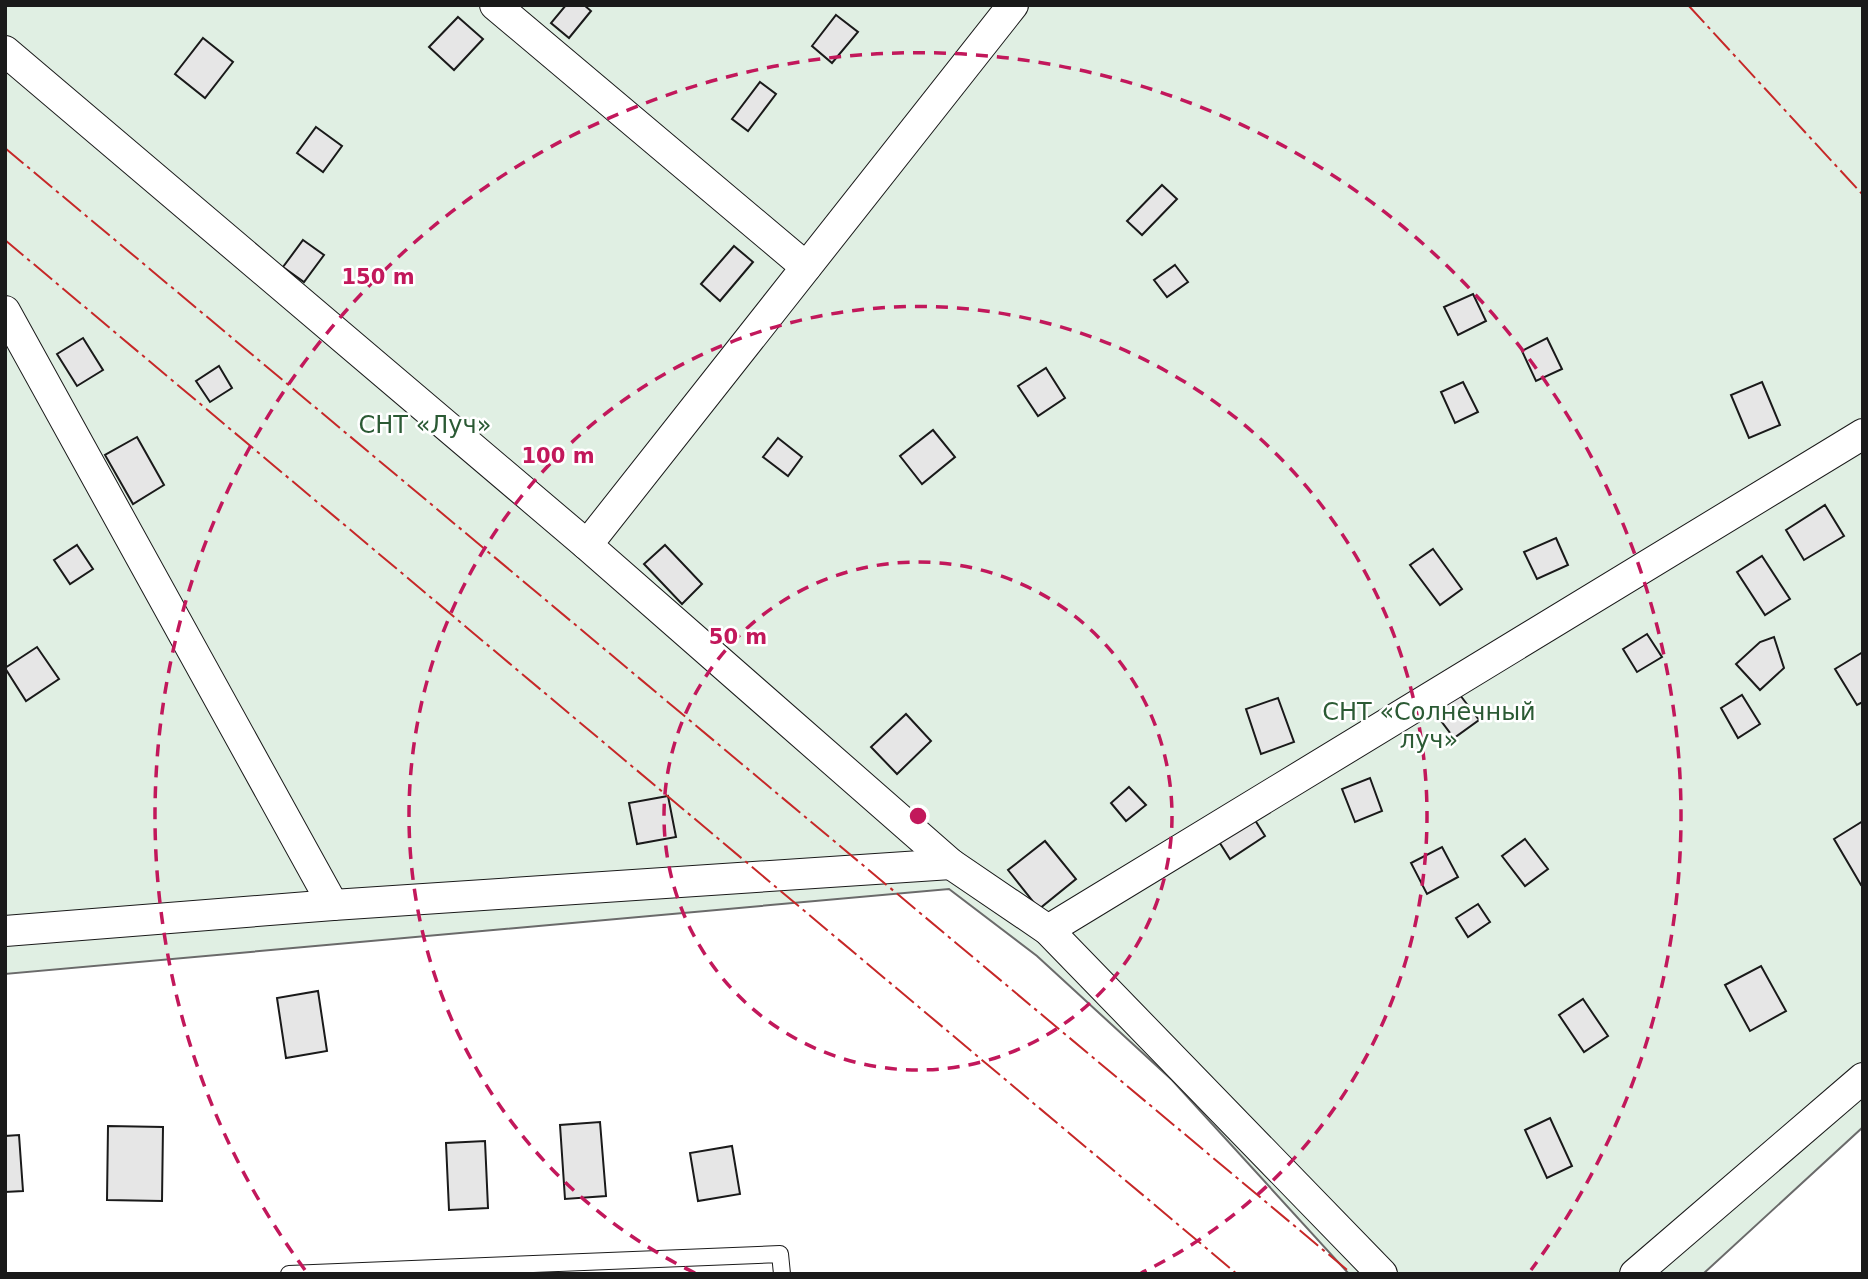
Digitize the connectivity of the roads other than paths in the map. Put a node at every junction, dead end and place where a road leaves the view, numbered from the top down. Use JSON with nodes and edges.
{"nodes":[{"id":1,"x":495,"y":5,"type":"edge"},
{"id":2,"x":1013,"y":5,"type":"edge"},
{"id":3,"x":5,"y":51,"type":"edge"},
{"id":4,"x":806,"y":267,"type":"junction"},
{"id":5,"x":5,"y":311,"type":"edge"},
{"id":6,"x":1863,"y":434,"type":"edge"},
{"id":7,"x":587,"y":545,"type":"junction"},
{"id":8,"x":951,"y":864,"type":"junction"},
{"id":9,"x":333,"y":905,"type":"junction"},
{"id":10,"x":1048,"y":930,"type":"junction"},
{"id":11,"x":5,"y":931,"type":"edge"},
{"id":12,"x":1863,"y":1078,"type":"edge"},
{"id":13,"x":289,"y":1274,"type":"edge"},
{"id":14,"x":782,"y":1274,"type":"edge"},
{"id":15,"x":1382,"y":1274,"type":"edge"},
{"id":16,"x":1634,"y":1274,"type":"edge"}],
"edges":[{"from":1,"to":4,"type":"street"},
{"from":2,"to":4,"type":"street"},
{"from":3,"to":7,"type":"street"},
{"from":4,"to":7,"type":"street"},
{"from":5,"to":9,"type":"street"},
{"from":6,"to":10,"type":"street"},
{"from":7,"to":8,"type":"street"},
{"from":8,"to":9,"type":"street"},
{"from":8,"to":10,"type":"street"},
{"from":9,"to":11,"type":"street"},
{"from":10,"to":15,"type":"street"},
{"from":12,"to":16,"type":"street"},
{"from":13,"to":14,"type":"lane"}]}
